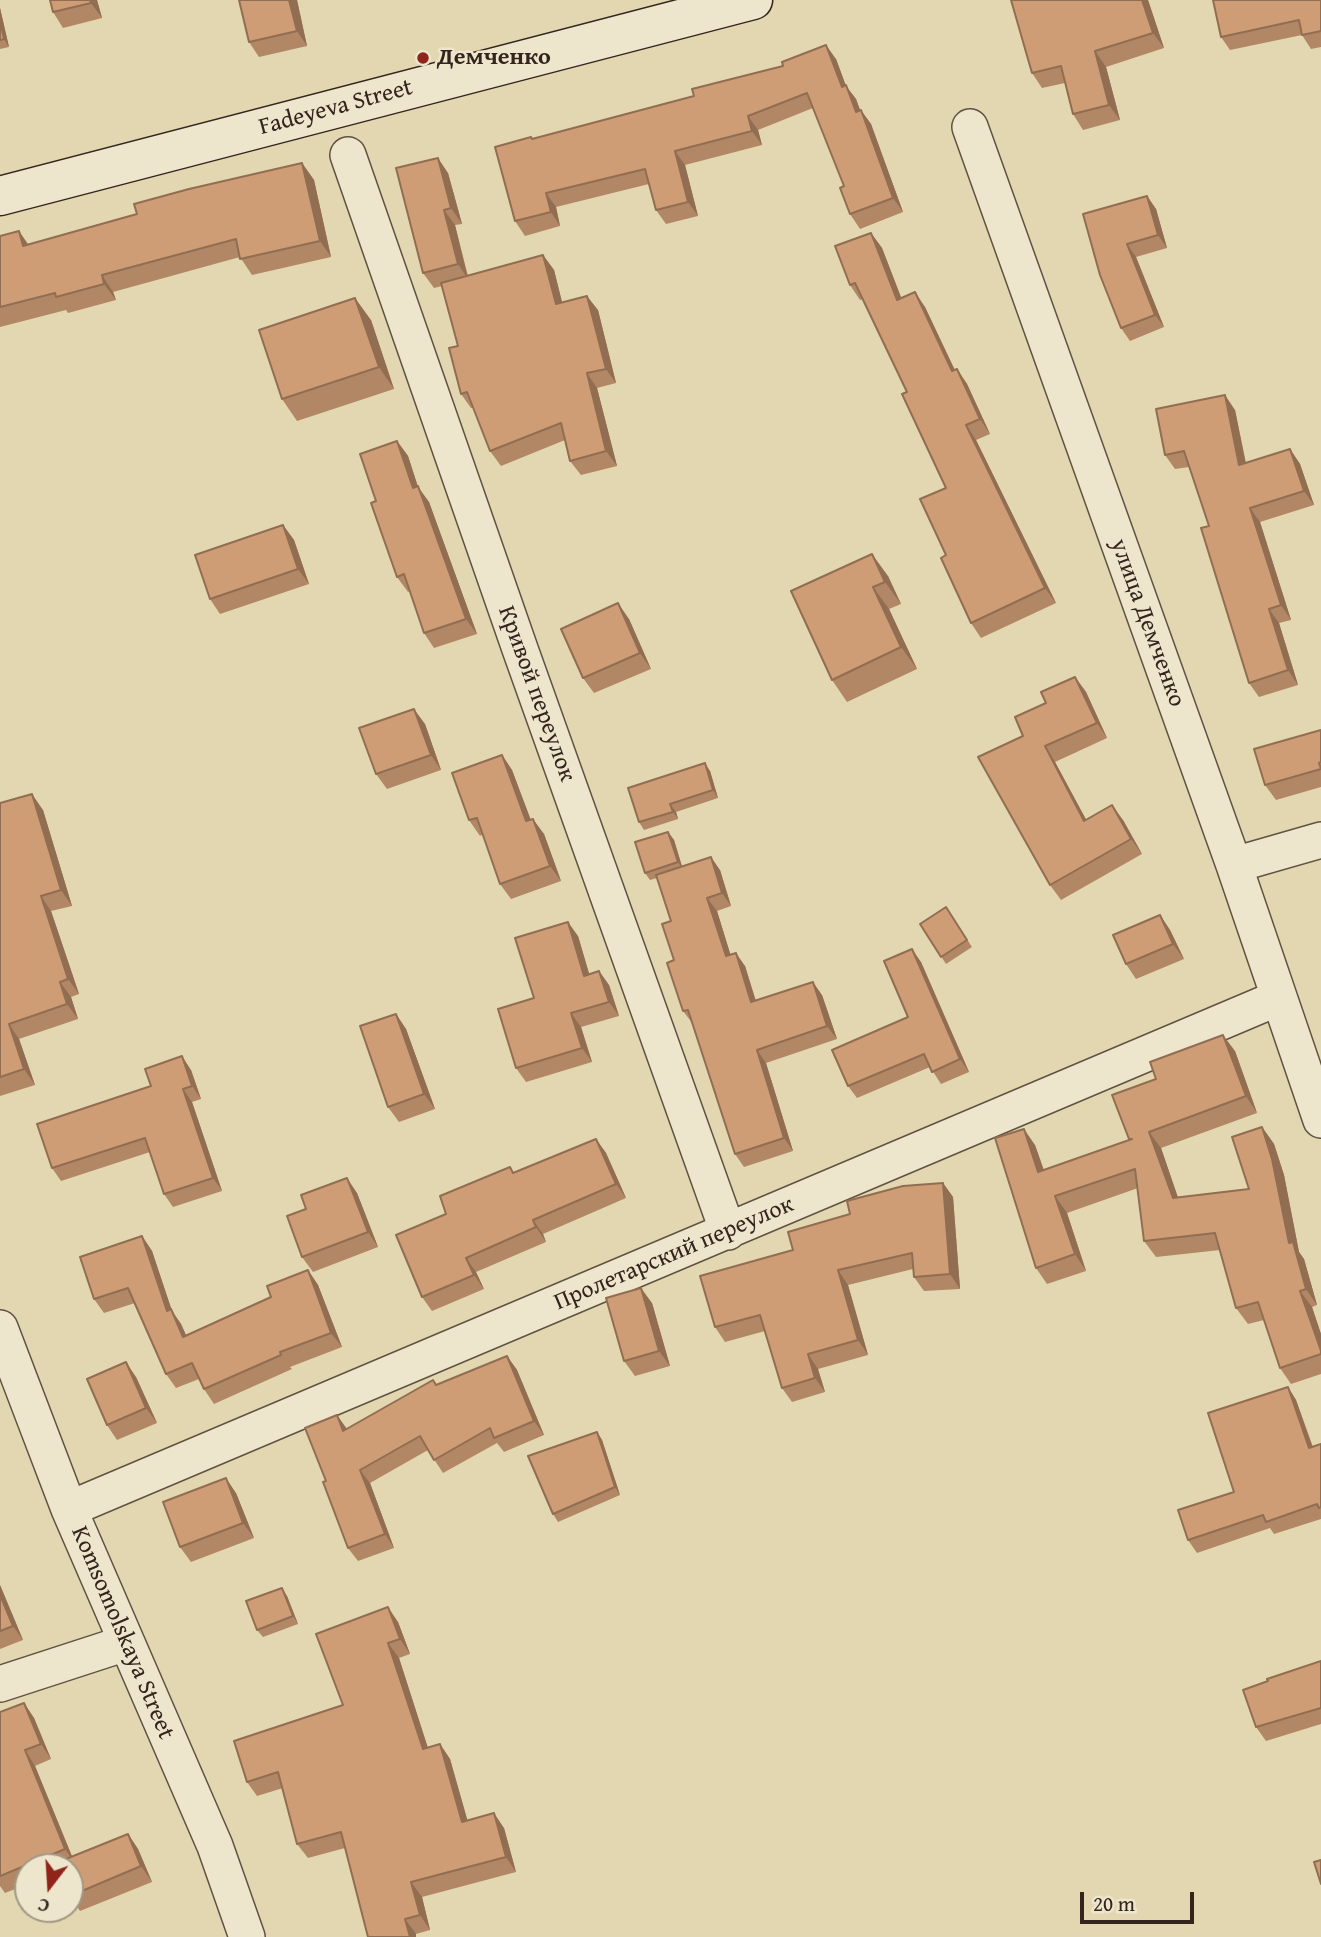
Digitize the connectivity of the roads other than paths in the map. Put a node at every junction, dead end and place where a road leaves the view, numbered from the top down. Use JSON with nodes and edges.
{"nodes":[{"id":1,"x":753,"y":0,"type":"edge"},
{"id":2,"x":970,"y":127,"type":"dead end"},
{"id":3,"x":348,"y":155,"type":"dead end"},
{"id":4,"x":0,"y":196,"type":"edge"},
{"id":5,"x":1321,"y":840,"type":"edge"},
{"id":6,"x":1234,"y":865,"type":"junction"},
{"id":7,"x":1278,"y":998,"type":"junction"},
{"id":8,"x":1321,"y":1120,"type":"edge"},
{"id":9,"x":728,"y":1232,"type":"junction"},
{"id":10,"x":0,"y":1328,"type":"edge"},
{"id":11,"x":69,"y":1509,"type":"junction"},
{"id":12,"x":126,"y":1643,"type":"junction"},
{"id":13,"x":0,"y":1684,"type":"edge"},
{"id":14,"x":247,"y":1937,"type":"edge"}],
"edges":[{"from":1,"to":4,"type":"main road","name":"Fadeyeva Street"},
{"from":2,"to":6,"type":"street","name":"улица Демченко"},
{"from":3,"to":9,"type":"street","name":"Кривой переулок"},
{"from":5,"to":6,"type":"street"},
{"from":6,"to":7,"type":"street","name":"улица Демченко"},
{"from":7,"to":8,"type":"street","name":"улица Демченко"},
{"from":7,"to":9,"type":"street","name":"Пролетарский переулок"},
{"from":9,"to":11,"type":"street","name":"Пролетарский переулок"},
{"from":10,"to":11,"type":"street","name":"Komsomolskaya Street"},
{"from":11,"to":12,"type":"street","name":"Komsomolskaya Street"},
{"from":12,"to":13,"type":"street"},
{"from":12,"to":14,"type":"street","name":"Komsomolskaya Street"}]}
